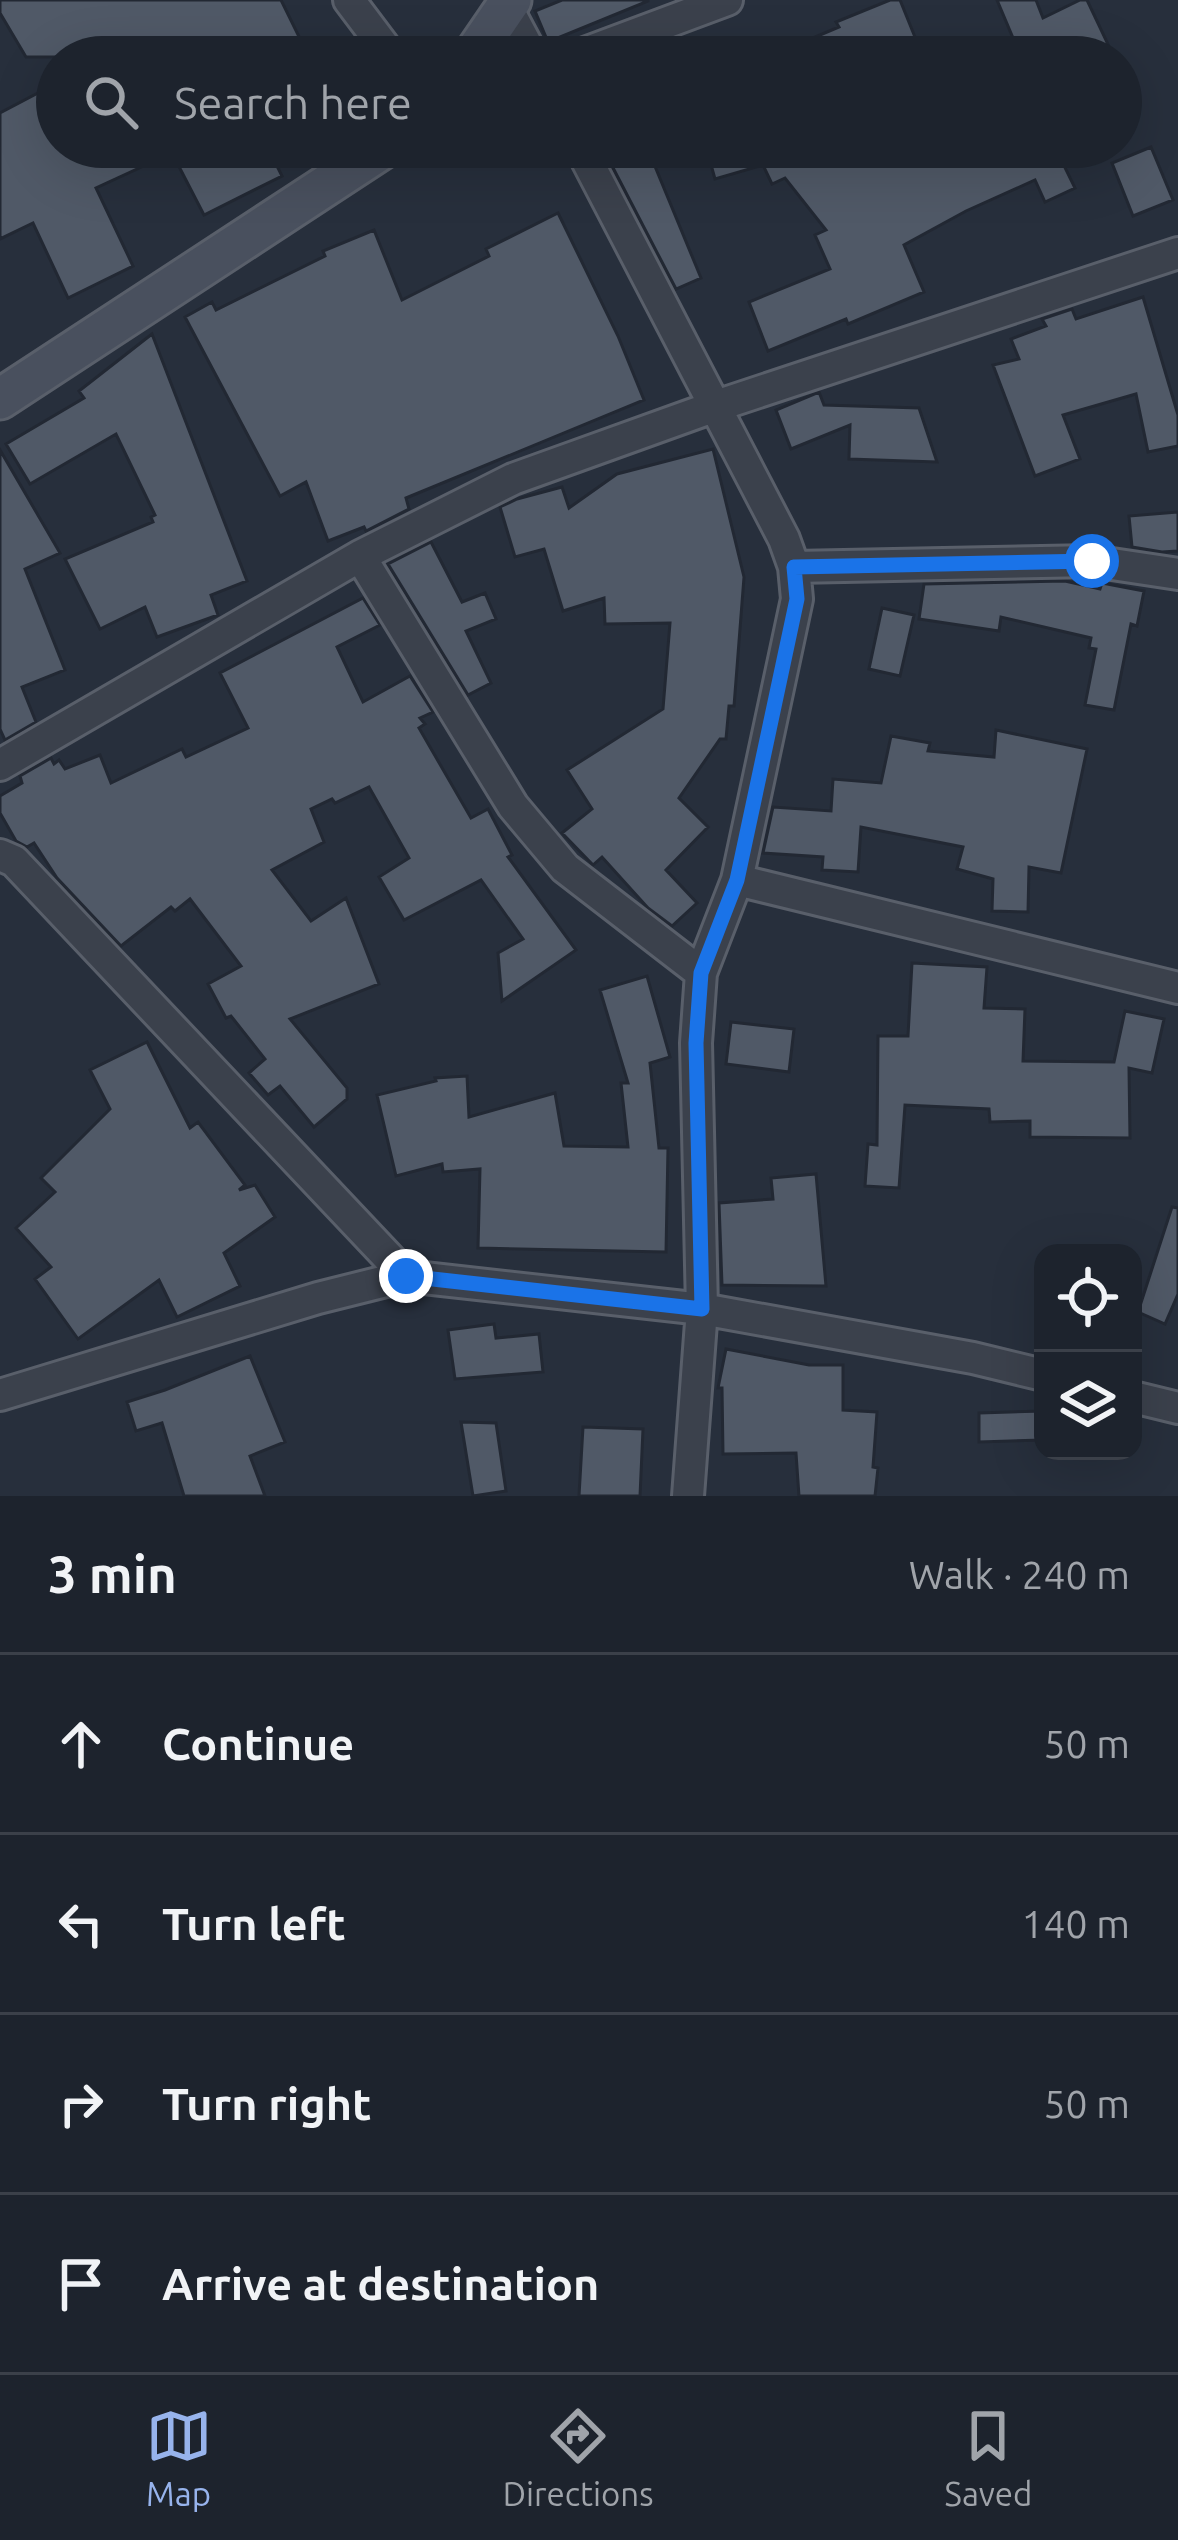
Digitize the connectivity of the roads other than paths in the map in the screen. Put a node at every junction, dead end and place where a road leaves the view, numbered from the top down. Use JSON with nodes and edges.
{"nodes":[{"id":1,"x":349,"y":0,"type":"edge"},
{"id":2,"x":727,"y":0,"type":"edge"},
{"id":3,"x":508,"y":3,"type":"edge"},
{"id":4,"x":376,"y":36,"type":"edge"},
{"id":5,"x":486,"y":36,"type":"edge"},
{"id":6,"x":523,"y":36,"type":"edge"},
{"id":7,"x":630,"y":36,"type":"edge"},
{"id":8,"x":353,"y":168,"type":"edge"},
{"id":9,"x":591,"y":168,"type":"edge"},
{"id":10,"x":1178,"y":253,"type":"edge"},
{"id":11,"x":0,"y":399,"type":"edge"},
{"id":12,"x":713,"y":407,"type":"junction"},
{"id":13,"x":360,"y":556,"type":"junction"},
{"id":14,"x":794,"y":567,"type":"junction"},
{"id":15,"x":1178,"y":574,"type":"edge"},
{"id":16,"x":0,"y":765,"type":"edge"},
{"id":17,"x":5,"y":863,"type":"edge"},
{"id":18,"x":737,"y":880,"type":"junction"},
{"id":19,"x":701,"y":973,"type":"junction"},
{"id":20,"x":1178,"y":988,"type":"edge"},
{"id":21,"x":406,"y":1276,"type":"junction"},
{"id":22,"x":702,"y":1309,"type":"junction"},
{"id":23,"x":1034,"y":1373,"type":"edge"},
{"id":24,"x":0,"y":1395,"type":"edge"},
{"id":25,"x":1142,"y":1399,"type":"edge"},
{"id":26,"x":1178,"y":1408,"type":"edge"},
{"id":27,"x":688,"y":1496,"type":"edge"}],
"edges":[{"from":1,"to":4,"type":"street"},
{"from":2,"to":7,"type":"street"},
{"from":3,"to":5,"type":"street"},
{"from":3,"to":6,"type":"street"},
{"from":8,"to":11,"type":"street"},
{"from":9,"to":12,"type":"street"},
{"from":10,"to":12,"type":"street"},
{"from":12,"to":13,"type":"street"},
{"from":12,"to":14,"type":"street"},
{"from":13,"to":16,"type":"street"},
{"from":13,"to":19,"type":"street"},
{"from":14,"to":15,"type":"street"},
{"from":14,"to":18,"type":"street"},
{"from":17,"to":21,"type":"street"},
{"from":18,"to":19,"type":"street"},
{"from":18,"to":20,"type":"street"},
{"from":19,"to":22,"type":"street"},
{"from":21,"to":22,"type":"street"},
{"from":21,"to":24,"type":"street"},
{"from":22,"to":23,"type":"street"},
{"from":22,"to":27,"type":"street"},
{"from":25,"to":26,"type":"street"}]}
